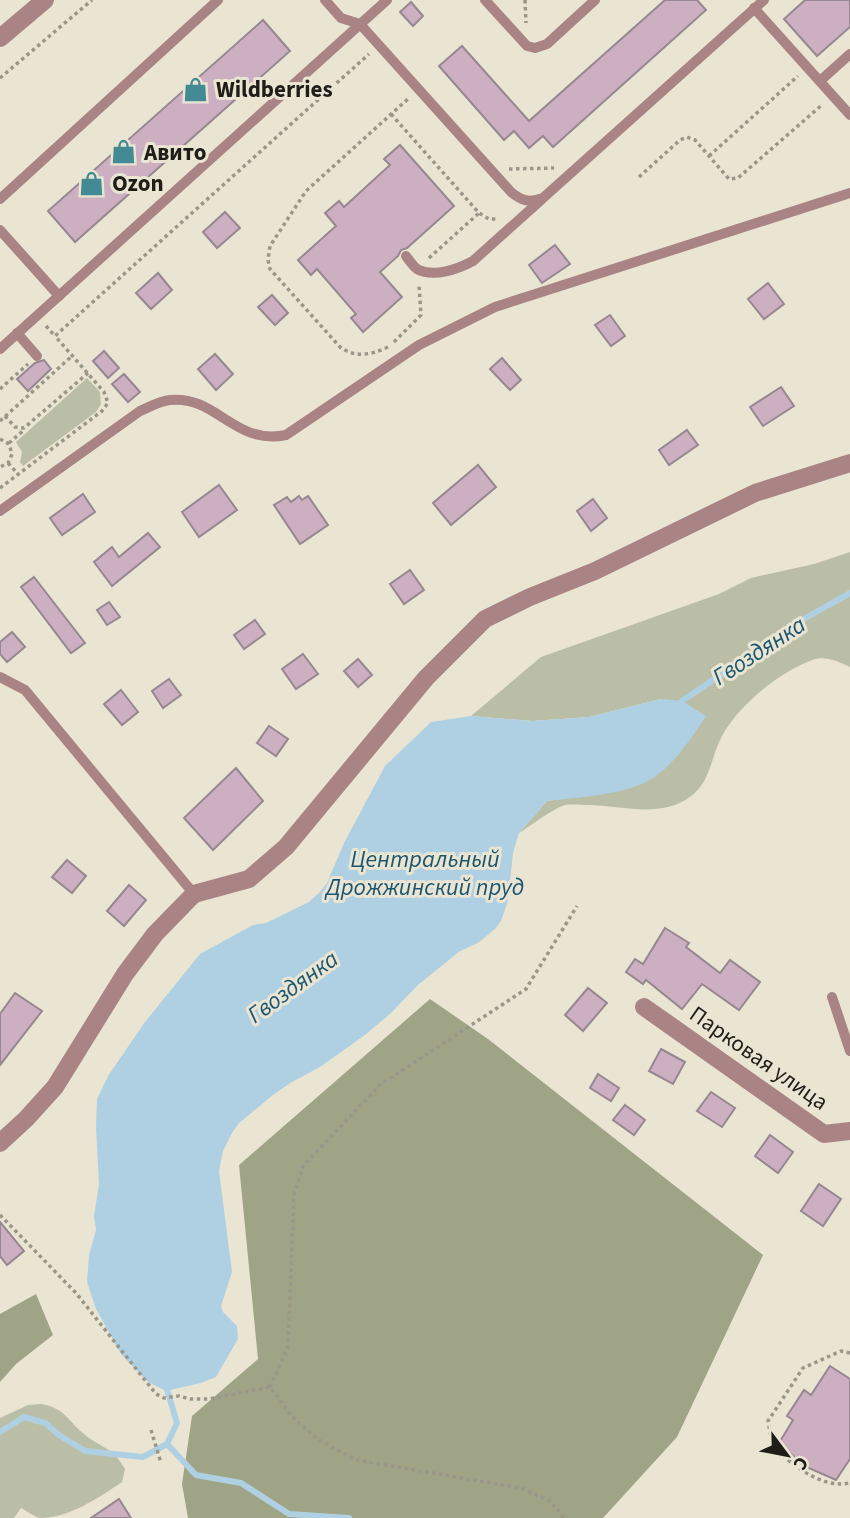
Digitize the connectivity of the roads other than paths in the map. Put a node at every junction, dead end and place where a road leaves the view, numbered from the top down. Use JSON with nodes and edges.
{"nodes":[{"id":1,"x":45,"y":0,"type":"edge"},
{"id":2,"x":218,"y":0,"type":"edge"},
{"id":3,"x":325,"y":0,"type":"edge"},
{"id":4,"x":387,"y":0,"type":"edge"},
{"id":5,"x":485,"y":0,"type":"edge"},
{"id":6,"x":595,"y":0,"type":"edge"},
{"id":7,"x":764,"y":0,"type":"edge"},
{"id":8,"x":754,"y":8,"type":"junction"},
{"id":9,"x":360,"y":24,"type":"junction"},
{"id":10,"x":0,"y":38,"type":"edge"},
{"id":11,"x":850,"y":54,"type":"edge"},
{"id":12,"x":820,"y":81,"type":"junction"},
{"id":13,"x":850,"y":115,"type":"edge"},
{"id":14,"x":850,"y":193,"type":"edge"},
{"id":15,"x":543,"y":198,"type":"junction"},
{"id":16,"x":0,"y":199,"type":"edge"},
{"id":17,"x":0,"y":230,"type":"edge"},
{"id":18,"x":406,"y":256,"type":"dead end"},
{"id":19,"x":59,"y":296,"type":"junction"},
{"id":20,"x":17,"y":333,"type":"junction"},
{"id":21,"x":0,"y":349,"type":"edge"},
{"id":22,"x":37,"y":356,"type":"road end"},
{"id":23,"x":850,"y":463,"type":"edge"},
{"id":24,"x":0,"y":512,"type":"edge"},
{"id":25,"x":0,"y":677,"type":"edge"},
{"id":26,"x":194,"y":894,"type":"junction"},
{"id":27,"x":832,"y":997,"type":"dead end"},
{"id":28,"x":644,"y":1007,"type":"dead end"},
{"id":29,"x":850,"y":1051,"type":"edge"},
{"id":30,"x":850,"y":1131,"type":"edge"},
{"id":31,"x":0,"y":1143,"type":"edge"}],
"edges":[{"from":1,"to":10,"type":"street"},
{"from":2,"to":16,"type":"lane"},
{"from":3,"to":9,"type":"lane"},
{"from":4,"to":9,"type":"lane"},
{"from":5,"to":6,"type":"lane"},
{"from":7,"to":8,"type":"lane"},
{"from":8,"to":12,"type":"lane"},
{"from":8,"to":15,"type":"lane"},
{"from":9,"to":15,"type":"lane"},
{"from":9,"to":19,"type":"lane"},
{"from":11,"to":12,"type":"lane"},
{"from":12,"to":13,"type":"lane"},
{"from":14,"to":24,"type":"lane"},
{"from":15,"to":18,"type":"lane"},
{"from":17,"to":19,"type":"lane"},
{"from":19,"to":20,"type":"lane"},
{"from":20,"to":21,"type":"lane"},
{"from":20,"to":22,"type":"lane"},
{"from":23,"to":26,"type":"street"},
{"from":25,"to":26,"type":"lane"},
{"from":26,"to":31,"type":"street"},
{"from":27,"to":29,"type":"lane"},
{"from":28,"to":30,"type":"street","name":"Парковая улица"}]}
